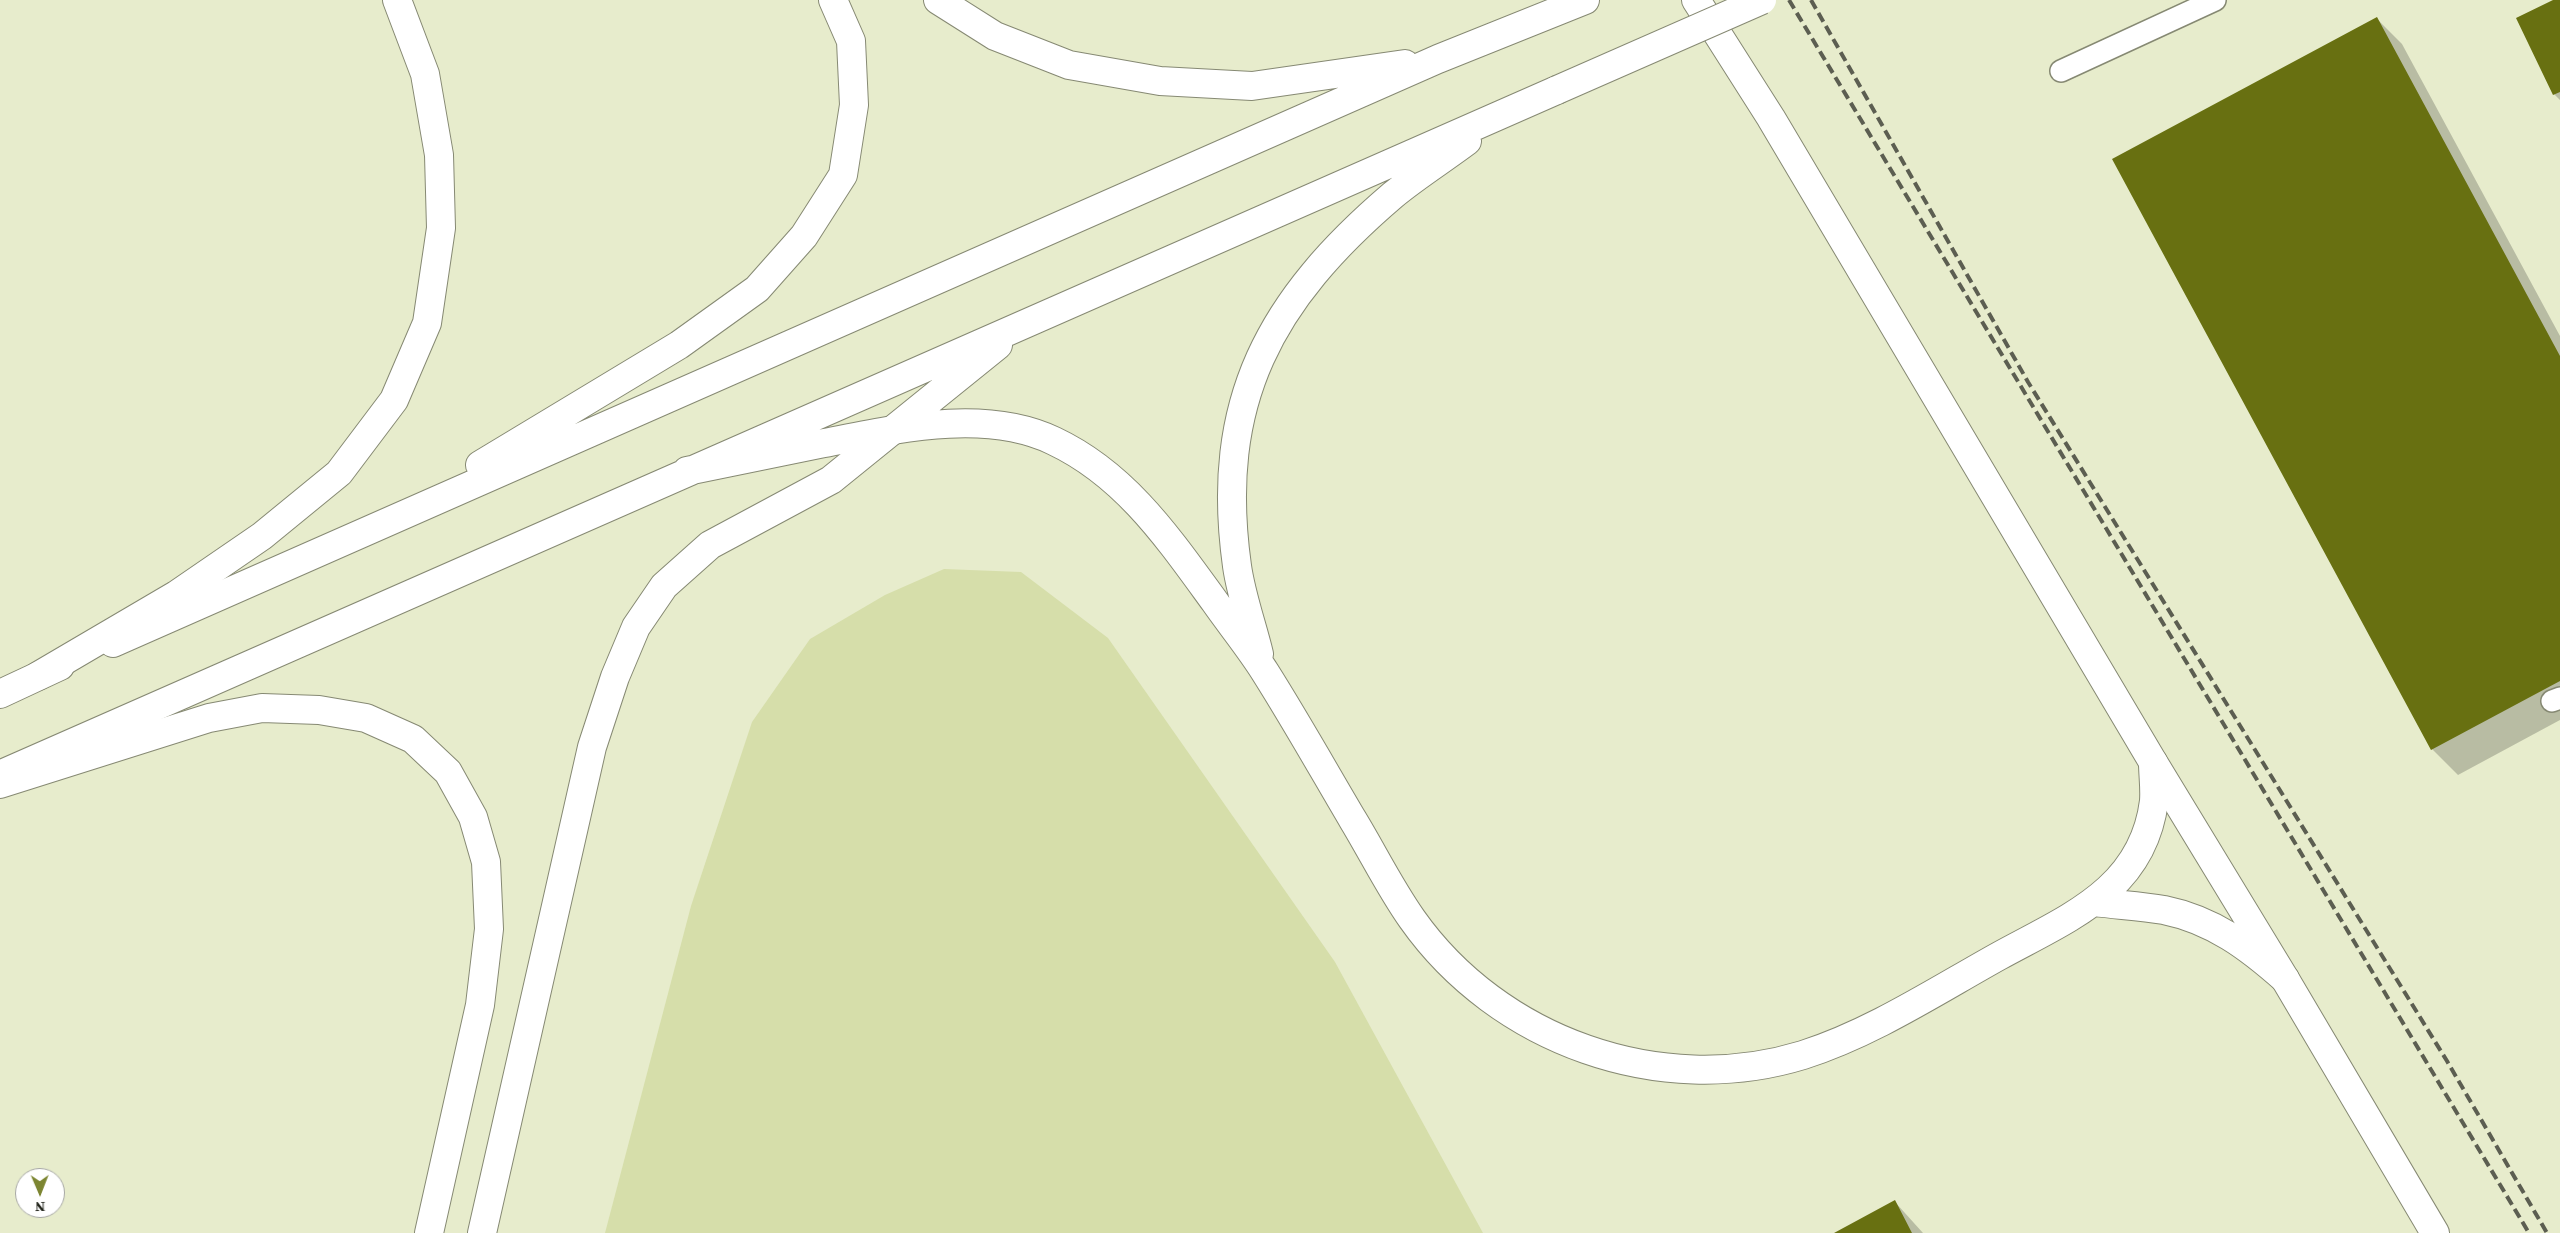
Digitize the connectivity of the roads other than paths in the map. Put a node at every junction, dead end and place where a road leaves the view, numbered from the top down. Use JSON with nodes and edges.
{"nodes":[{"id":1,"x":397,"y":0,"type":"edge"},
{"id":2,"x":833,"y":0,"type":"edge"},
{"id":3,"x":938,"y":0,"type":"edge"},
{"id":4,"x":1585,"y":0,"type":"edge"},
{"id":5,"x":1696,"y":0,"type":"edge"},
{"id":6,"x":1762,"y":0,"type":"edge"},
{"id":7,"x":2215,"y":0,"type":"edge"},
{"id":8,"x":1438,"y":59,"type":"junction"},
{"id":9,"x":2061,"y":71,"type":"dead end"},
{"id":10,"x":1510,"y":110,"type":"junction"},
{"id":11,"x":1025,"y":323,"type":"junction"},
{"id":12,"x":894,"y":429,"type":"junction"},
{"id":13,"x":687,"y":471,"type":"junction"},
{"id":14,"x":389,"y":521,"type":"junction"},
{"id":15,"x":1262,"y":668,"type":"junction"},
{"id":16,"x":38,"y":676,"type":"junction"},
{"id":17,"x":0,"y":694,"type":"edge"},
{"id":18,"x":2153,"y":762,"type":"junction"},
{"id":19,"x":0,"y":774,"type":"edge"},
{"id":20,"x":0,"y":784,"type":"edge"},
{"id":21,"x":2095,"y":902,"type":"junction"},
{"id":22,"x":2285,"y":979,"type":"junction"},
{"id":23,"x":429,"y":1233,"type":"edge"},
{"id":24,"x":482,"y":1233,"type":"edge"},
{"id":25,"x":2435,"y":1233,"type":"edge"}],
"edges":[{"from":1,"to":16,"type":"main road"},
{"from":2,"to":14,"type":"main road"},
{"from":3,"to":8,"type":"main road"},
{"from":4,"to":8,"type":"main road"},
{"from":5,"to":18,"type":"main road"},
{"from":6,"to":10,"type":"main road","bridge":true},
{"from":7,"to":9,"type":"lane"},
{"from":8,"to":14,"type":"main road"},
{"from":10,"to":11,"type":"main road"},
{"from":10,"to":15,"type":"main road"},
{"from":11,"to":12,"type":"main road"},
{"from":11,"to":13,"type":"main road"},
{"from":12,"to":13,"type":"main road"},
{"from":12,"to":15,"type":"main road"},
{"from":12,"to":24,"type":"main road"},
{"from":13,"to":19,"type":"main road"},
{"from":14,"to":16,"type":"main road"},
{"from":15,"to":21,"type":"main road"},
{"from":16,"to":17,"type":"main road"},
{"from":18,"to":21,"type":"main road"},
{"from":18,"to":22,"type":"main road"},
{"from":20,"to":23,"type":"main road"},
{"from":21,"to":22,"type":"main road"},
{"from":22,"to":25,"type":"main road"}]}
